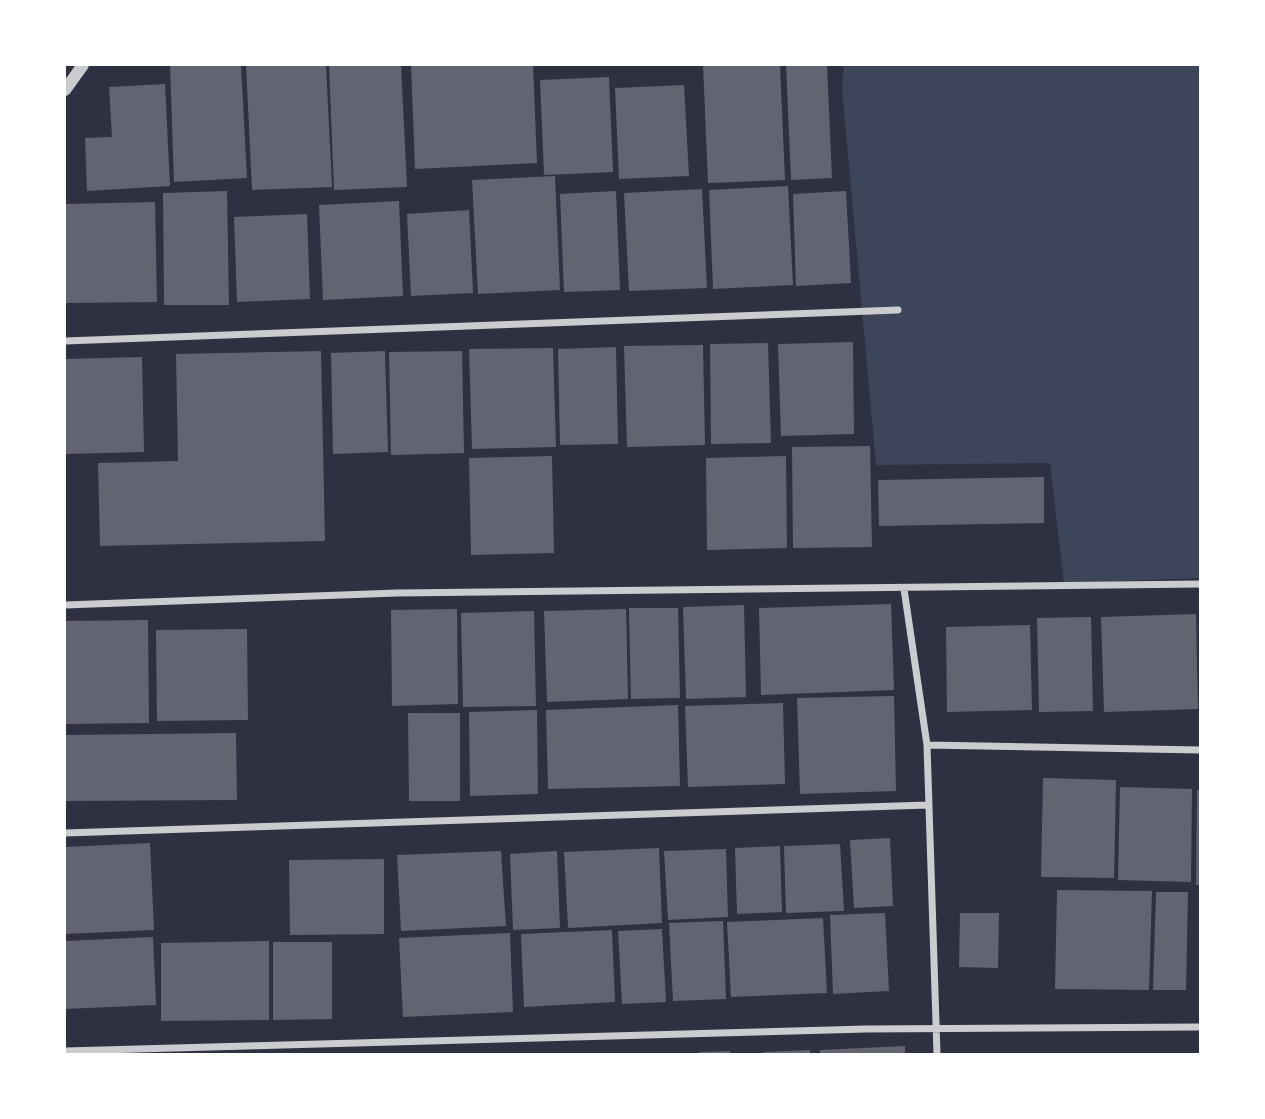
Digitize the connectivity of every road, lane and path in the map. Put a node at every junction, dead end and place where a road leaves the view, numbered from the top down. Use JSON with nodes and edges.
{"nodes":[{"id":1,"x":83,"y":65,"type":"edge"},
{"id":2,"x":65,"y":90,"type":"edge"},
{"id":3,"x":898,"y":310,"type":"dead end"},
{"id":4,"x":65,"y":341,"type":"edge"},
{"id":5,"x":1200,"y":584,"type":"edge"},
{"id":6,"x":904,"y":589,"type":"junction"},
{"id":7,"x":65,"y":606,"type":"edge"},
{"id":8,"x":927,"y":745,"type":"junction"},
{"id":9,"x":1200,"y":750,"type":"edge"},
{"id":10,"x":929,"y":805,"type":"junction"},
{"id":11,"x":65,"y":833,"type":"edge"},
{"id":12,"x":1200,"y":1027,"type":"edge"},
{"id":13,"x":938,"y":1030,"type":"junction"},
{"id":14,"x":65,"y":1051,"type":"edge"},
{"id":15,"x":937,"y":1054,"type":"edge"}],
"edges":[{"from":1,"to":2,"type":"street"},
{"from":3,"to":4,"type":"street"},
{"from":5,"to":6,"type":"street"},
{"from":6,"to":7,"type":"street"},
{"from":6,"to":8,"type":"street"},
{"from":8,"to":9,"type":"street"},
{"from":8,"to":10,"type":"street"},
{"from":10,"to":11,"type":"street"},
{"from":10,"to":13,"type":"street"},
{"from":12,"to":13,"type":"street"},
{"from":13,"to":14,"type":"street"},
{"from":13,"to":15,"type":"street"}]}
